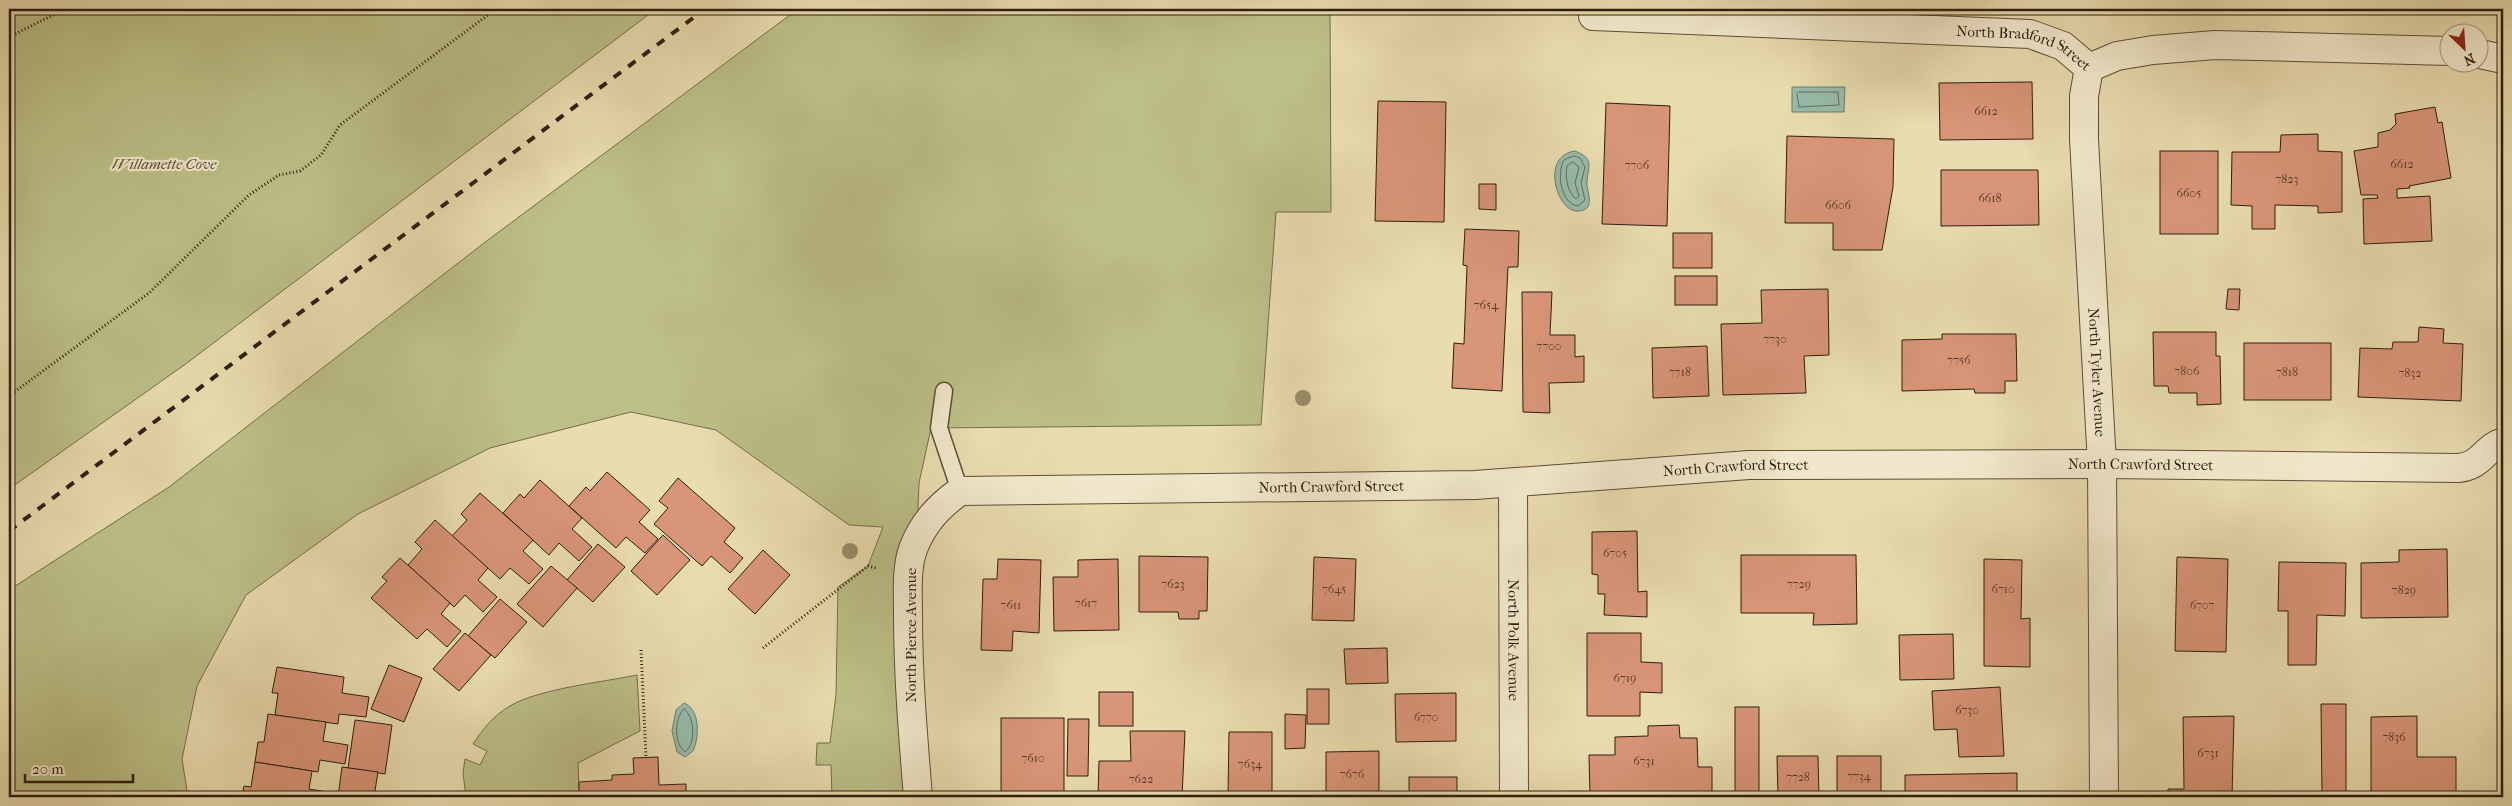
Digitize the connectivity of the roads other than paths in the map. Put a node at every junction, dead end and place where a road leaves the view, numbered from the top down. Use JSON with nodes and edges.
{"nodes":[{"id":1,"x":1593,"y":16,"type":"dead end"},
{"id":2,"x":2440,"y":51,"type":"edge"},
{"id":3,"x":2490,"y":57,"type":"edge"},
{"id":4,"x":2503,"y":60,"type":"edge"},
{"id":5,"x":2089,"y":68,"type":"junction"},
{"id":6,"x":944,"y":391,"type":"dead end"},
{"id":7,"x":2503,"y":442,"type":"edge"},
{"id":8,"x":2102,"y":464,"type":"junction"},
{"id":9,"x":1512,"y":484,"type":"junction"},
{"id":10,"x":960,"y":492,"type":"junction"},
{"id":11,"x":918,"y":797,"type":"edge"},
{"id":12,"x":1514,"y":797,"type":"edge"},
{"id":13,"x":2104,"y":797,"type":"edge"}],
"edges":[{"from":1,"to":5,"type":"street","name":"North Bradford Street"},
{"from":2,"to":5,"type":"street","name":"North Bradford Street"},
{"from":3,"to":4,"type":"street"},
{"from":5,"to":8,"type":"street","name":"North Tyler Avenue"},
{"from":6,"to":10,"type":"lane"},
{"from":7,"to":8,"type":"street","name":"North Crawford Street"},
{"from":8,"to":9,"type":"street","name":"North Crawford Street"},
{"from":8,"to":13,"type":"street","name":"North Tyler Avenue"},
{"from":9,"to":10,"type":"street","name":"North Crawford Street"},
{"from":9,"to":12,"type":"street","name":"North Polk Avenue"},
{"from":10,"to":11,"type":"street","name":"North Pierce Avenue"}]}
